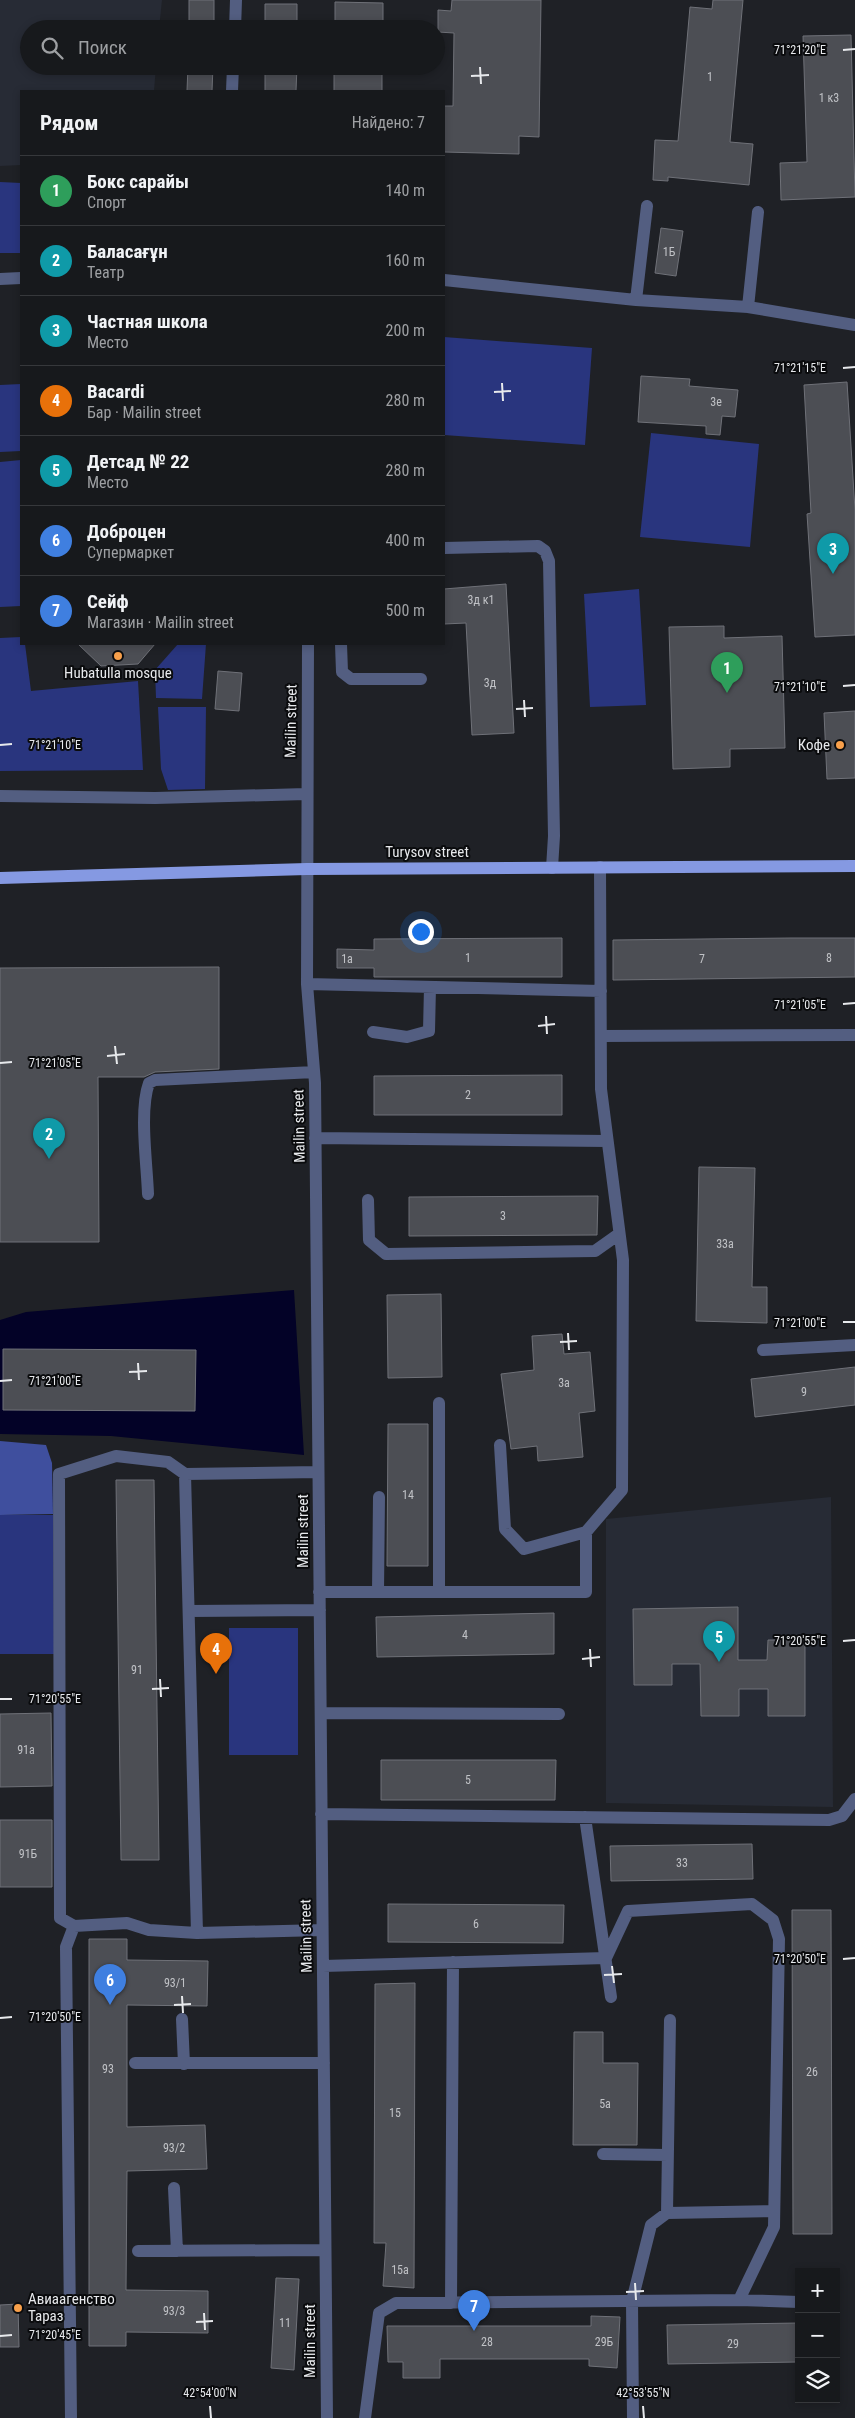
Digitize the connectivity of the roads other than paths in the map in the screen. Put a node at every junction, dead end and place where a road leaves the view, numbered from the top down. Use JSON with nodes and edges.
{"nodes":[{"id":1,"x":236,"y":0,"type":"edge"},
{"id":2,"x":235,"y":20,"type":"edge"},
{"id":3,"x":233,"y":75,"type":"edge"},
{"id":4,"x":232,"y":90,"type":"edge"},
{"id":5,"x":647,"y":206,"type":"dead end"},
{"id":6,"x":758,"y":212,"type":"dead end"},
{"id":7,"x":20,"y":278,"type":"edge"},
{"id":8,"x":0,"y":279,"type":"edge"},
{"id":9,"x":445,"y":280,"type":"edge"},
{"id":10,"x":636,"y":300,"type":"junction"},
{"id":11,"x":748,"y":307,"type":"junction"},
{"id":12,"x":855,"y":325,"type":"edge"},
{"id":13,"x":445,"y":548,"type":"edge"},
{"id":14,"x":308,"y":645,"type":"edge"},
{"id":15,"x":341,"y":645,"type":"edge"},
{"id":16,"x":420,"y":678,"type":"dead end"},
{"id":17,"x":306,"y":794,"type":"junction"},
{"id":18,"x":0,"y":796,"type":"edge"},
{"id":19,"x":855,"y":866,"type":"edge"},
{"id":20,"x":600,"y":867,"type":"junction"},
{"id":21,"x":552,"y":868,"type":"junction"},
{"id":22,"x":307,"y":869,"type":"junction"},
{"id":23,"x":0,"y":878,"type":"edge"},
{"id":24,"x":307,"y":984,"type":"junction"},
{"id":25,"x":430,"y":987,"type":"junction"},
{"id":26,"x":601,"y":991,"type":"junction"},
{"id":27,"x":373,"y":1032,"type":"dead end"},
{"id":28,"x":855,"y":1035,"type":"edge"},
{"id":29,"x":601,"y":1036,"type":"junction"},
{"id":30,"x":314,"y":1072,"type":"junction"},
{"id":31,"x":315,"y":1138,"type":"junction"},
{"id":32,"x":607,"y":1141,"type":"junction"},
{"id":33,"x":148,"y":1194,"type":"dead end"},
{"id":34,"x":368,"y":1200,"type":"dead end"},
{"id":35,"x":620,"y":1234,"type":"junction"},
{"id":36,"x":855,"y":1345,"type":"edge"},
{"id":37,"x":762,"y":1350,"type":"dead end"},
{"id":38,"x":440,"y":1404,"type":"dead end"},
{"id":39,"x":500,"y":1445,"type":"dead end"},
{"id":40,"x":318,"y":1472,"type":"junction"},
{"id":41,"x":185,"y":1474,"type":"junction"},
{"id":42,"x":379,"y":1497,"type":"dead end"},
{"id":43,"x":586,"y":1532,"type":"junction"},
{"id":44,"x":319,"y":1592,"type":"junction"},
{"id":45,"x":378,"y":1592,"type":"junction"},
{"id":46,"x":439,"y":1592,"type":"junction"},
{"id":47,"x":320,"y":1610,"type":"junction"},
{"id":48,"x":188,"y":1611,"type":"junction"},
{"id":49,"x":321,"y":1714,"type":"junction"},
{"id":50,"x":559,"y":1714,"type":"dead end"},
{"id":51,"x":855,"y":1799,"type":"edge"},
{"id":52,"x":321,"y":1814,"type":"junction"},
{"id":53,"x":585,"y":1817,"type":"junction"},
{"id":54,"x":74,"y":1926,"type":"junction"},
{"id":55,"x":322,"y":1930,"type":"junction"},
{"id":56,"x":197,"y":1933,"type":"junction"},
{"id":57,"x":606,"y":1958,"type":"junction"},
{"id":58,"x":453,"y":1962,"type":"junction"},
{"id":59,"x":323,"y":1966,"type":"junction"},
{"id":60,"x":611,"y":1997,"type":"dead end"},
{"id":61,"x":182,"y":2019,"type":"dead end"},
{"id":62,"x":670,"y":2020,"type":"dead end"},
{"id":63,"x":324,"y":2062,"type":"junction"},
{"id":64,"x":135,"y":2063,"type":"dead end"},
{"id":65,"x":184,"y":2064,"type":"junction"},
{"id":66,"x":604,"y":2154,"type":"dead end"},
{"id":67,"x":668,"y":2156,"type":"junction"},
{"id":68,"x":174,"y":2188,"type":"dead end"},
{"id":69,"x":774,"y":2211,"type":"junction"},
{"id":70,"x":667,"y":2213,"type":"junction"},
{"id":71,"x":325,"y":2250,"type":"junction"},
{"id":72,"x":138,"y":2251,"type":"dead end"},
{"id":73,"x":177,"y":2251,"type":"junction"},
{"id":74,"x":739,"y":2300,"type":"junction"},
{"id":75,"x":632,"y":2301,"type":"junction"},
{"id":76,"x":795,"y":2302,"type":"edge"},
{"id":77,"x":451,"y":2303,"type":"junction"},
{"id":78,"x":71,"y":2418,"type":"edge"},
{"id":79,"x":327,"y":2418,"type":"edge"},
{"id":80,"x":365,"y":2418,"type":"edge"},
{"id":81,"x":633,"y":2418,"type":"edge"}],
"edges":[{"from":1,"to":2,"type":"street"},
{"from":3,"to":4,"type":"street"},
{"from":5,"to":10,"type":"street"},
{"from":6,"to":11,"type":"street"},
{"from":7,"to":8,"type":"street"},
{"from":9,"to":10,"type":"street"},
{"from":10,"to":11,"type":"street"},
{"from":11,"to":12,"type":"street"},
{"from":13,"to":21,"type":"street"},
{"from":14,"to":17,"type":"street","name":"Mailin street"},
{"from":15,"to":16,"type":"street"},
{"from":17,"to":18,"type":"street"},
{"from":17,"to":22,"type":"street","name":"Mailin street"},
{"from":19,"to":20,"type":"main road","name":"Turysov street"},
{"from":20,"to":21,"type":"main road","name":"Turysov street"},
{"from":20,"to":26,"type":"street"},
{"from":21,"to":22,"type":"main road","name":"Turysov street"},
{"from":22,"to":23,"type":"main road","name":"Turysov street"},
{"from":22,"to":24,"type":"street","name":"Mailin street"},
{"from":24,"to":25,"type":"street"},
{"from":24,"to":30,"type":"street","name":"Mailin street"},
{"from":25,"to":26,"type":"street"},
{"from":25,"to":27,"type":"street"},
{"from":26,"to":29,"type":"street"},
{"from":28,"to":29,"type":"street"},
{"from":29,"to":32,"type":"street"},
{"from":30,"to":31,"type":"street","name":"Mailin street"},
{"from":30,"to":33,"type":"street"},
{"from":31,"to":32,"type":"street"},
{"from":31,"to":40,"type":"street","name":"Mailin street"},
{"from":32,"to":35,"type":"street"},
{"from":34,"to":35,"type":"street"},
{"from":35,"to":43,"type":"street"},
{"from":36,"to":37,"type":"street"},
{"from":38,"to":46,"type":"street"},
{"from":39,"to":43,"type":"street"},
{"from":40,"to":41,"type":"street"},
{"from":40,"to":44,"type":"street","name":"Mailin street"},
{"from":41,"to":48,"type":"street"},
{"from":41,"to":54,"type":"street"},
{"from":42,"to":45,"type":"street"},
{"from":43,"to":46,"type":"street"},
{"from":44,"to":45,"type":"street"},
{"from":44,"to":47,"type":"street","name":"Mailin street"},
{"from":45,"to":46,"type":"street"},
{"from":47,"to":48,"type":"street"},
{"from":47,"to":49,"type":"street","name":"Mailin street"},
{"from":48,"to":56,"type":"street"},
{"from":49,"to":50,"type":"street"},
{"from":49,"to":52,"type":"street","name":"Mailin street"},
{"from":51,"to":53,"type":"street"},
{"from":52,"to":53,"type":"street"},
{"from":52,"to":55,"type":"street","name":"Mailin street"},
{"from":53,"to":57,"type":"street"},
{"from":54,"to":56,"type":"street"},
{"from":54,"to":78,"type":"street"},
{"from":55,"to":56,"type":"street"},
{"from":55,"to":59,"type":"street","name":"Mailin street"},
{"from":57,"to":58,"type":"street"},
{"from":57,"to":60,"type":"street"},
{"from":57,"to":69,"type":"street"},
{"from":58,"to":59,"type":"street"},
{"from":58,"to":77,"type":"street"},
{"from":59,"to":63,"type":"street","name":"Mailin street"},
{"from":61,"to":65,"type":"street"},
{"from":62,"to":67,"type":"street"},
{"from":63,"to":65,"type":"street"},
{"from":63,"to":71,"type":"street","name":"Mailin street"},
{"from":64,"to":65,"type":"street"},
{"from":66,"to":67,"type":"street"},
{"from":67,"to":70,"type":"street"},
{"from":68,"to":73,"type":"street"},
{"from":69,"to":70,"type":"street"},
{"from":69,"to":74,"type":"street"},
{"from":70,"to":75,"type":"street"},
{"from":71,"to":73,"type":"street"},
{"from":71,"to":79,"type":"street","name":"Mailin street"},
{"from":72,"to":73,"type":"street"},
{"from":74,"to":75,"type":"street"},
{"from":74,"to":76,"type":"street"},
{"from":75,"to":77,"type":"street"},
{"from":75,"to":81,"type":"street"},
{"from":77,"to":80,"type":"street"}]}
